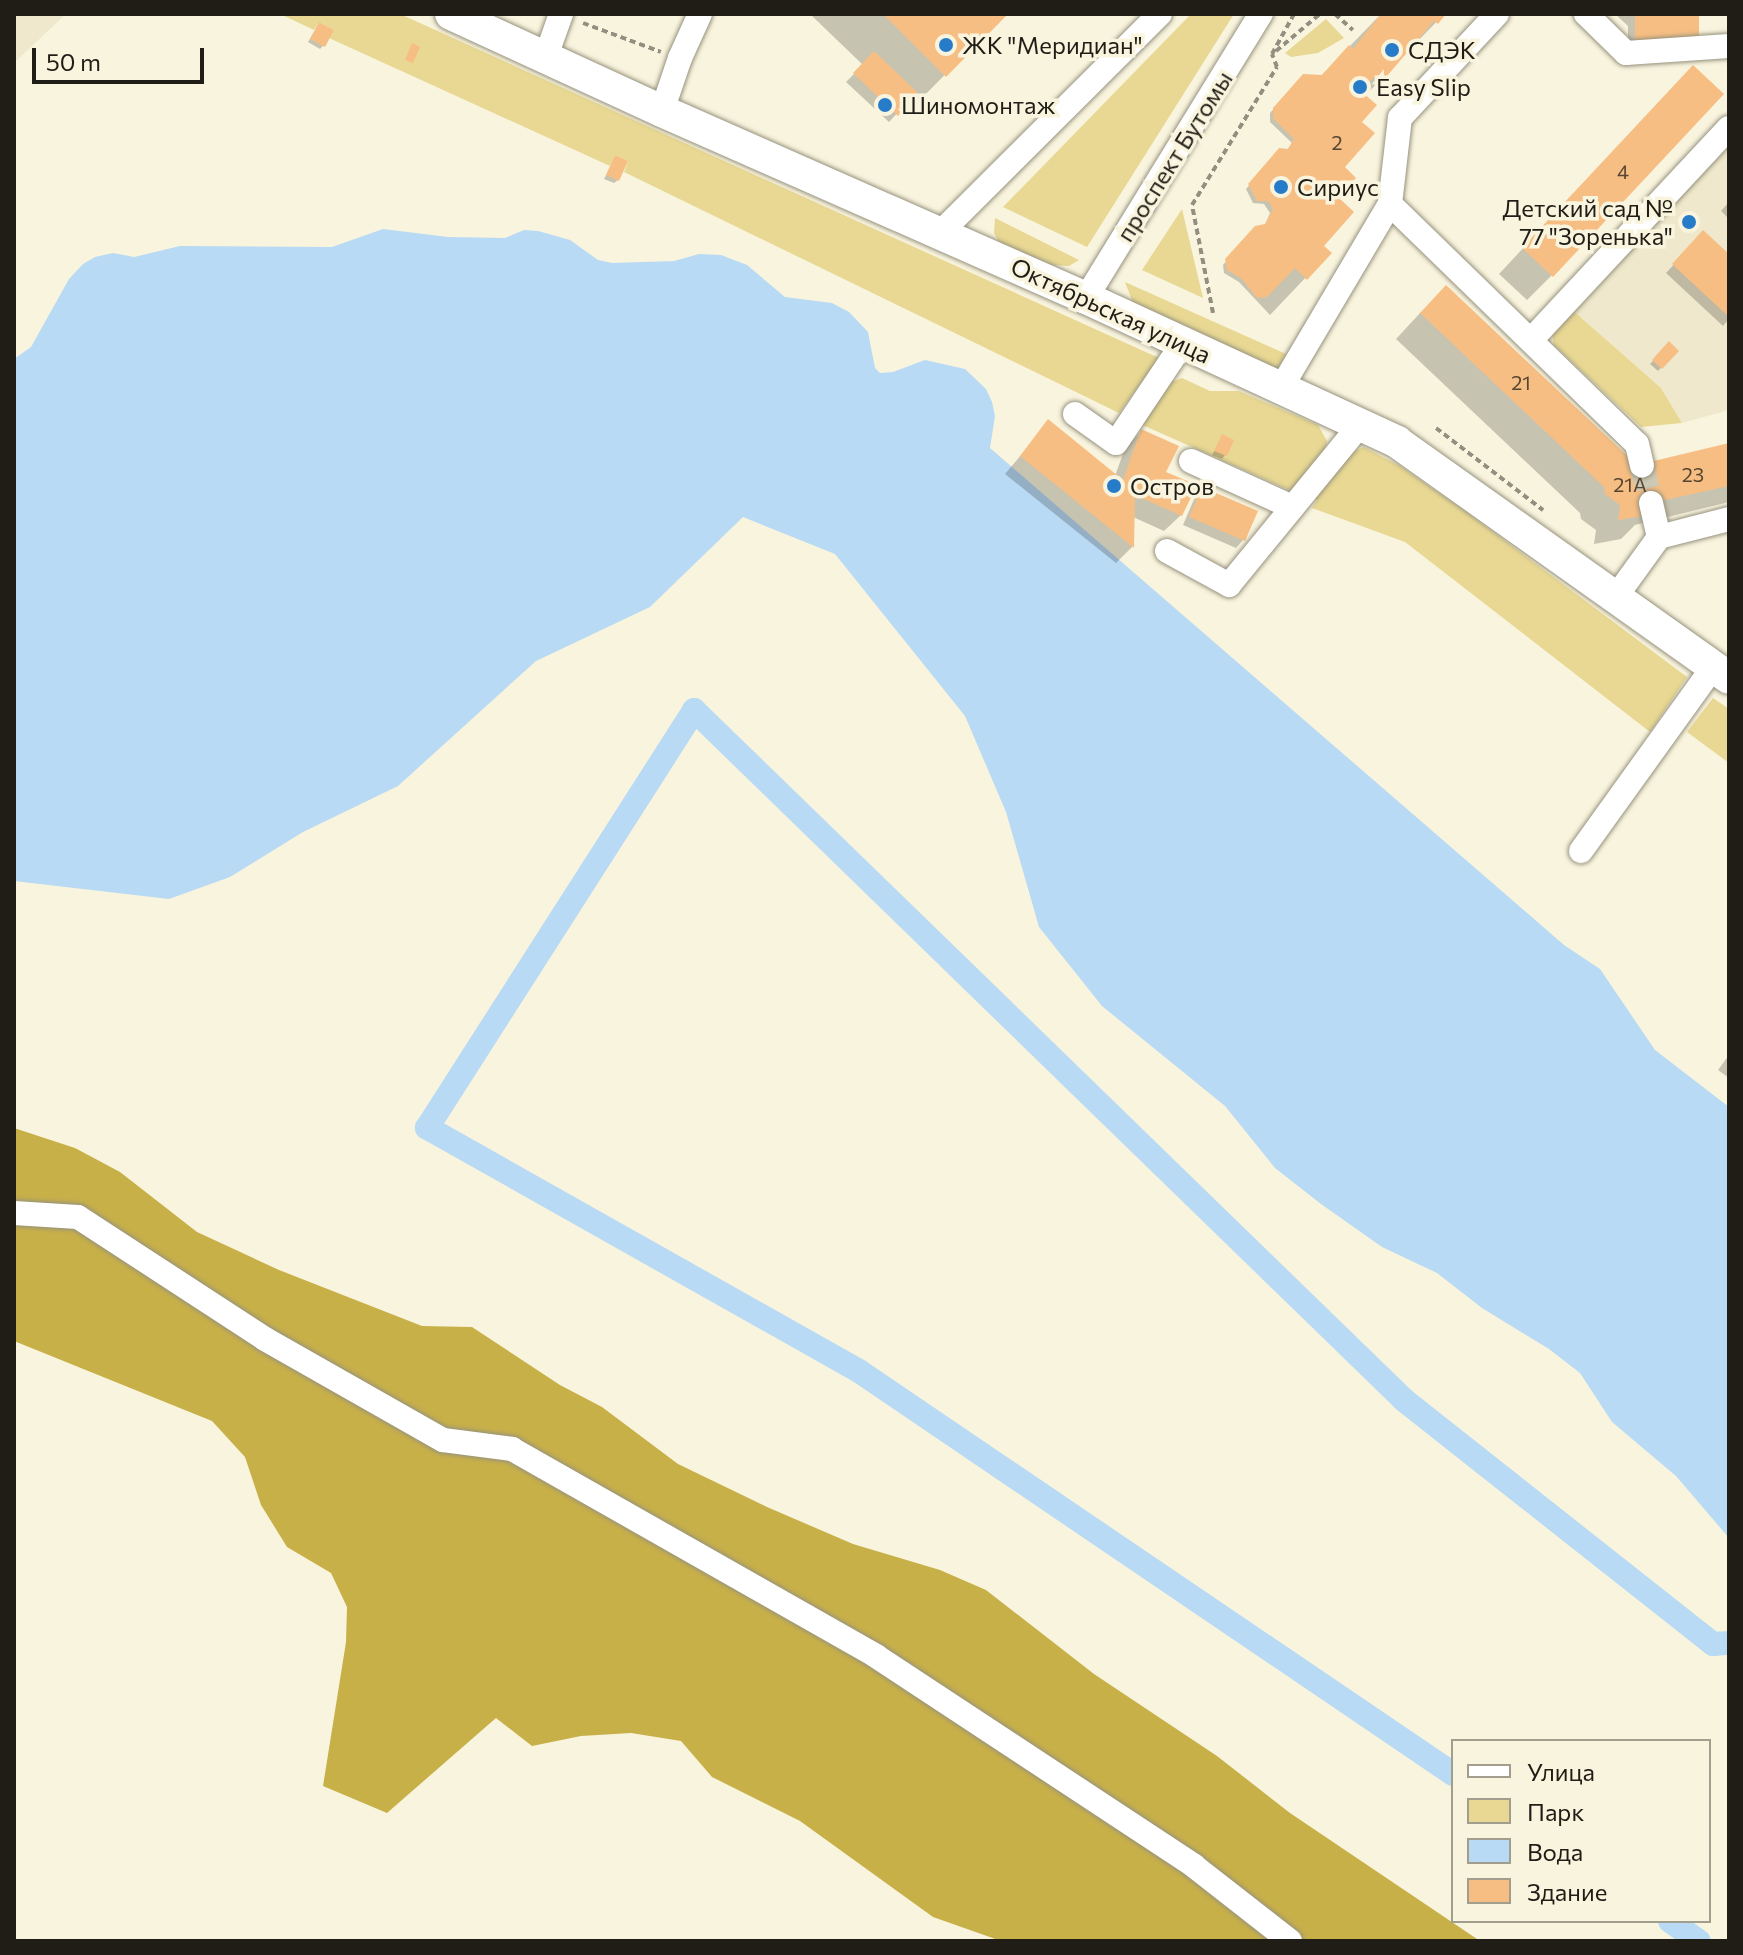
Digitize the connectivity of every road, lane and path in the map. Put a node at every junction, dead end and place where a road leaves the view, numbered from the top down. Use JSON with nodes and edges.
{"nodes":[{"id":1,"x":451,"y":14,"type":"edge"},
{"id":2,"x":700,"y":14,"type":"edge"},
{"id":3,"x":1160,"y":14,"type":"edge"},
{"id":4,"x":1261,"y":14,"type":"edge"},
{"id":5,"x":1294,"y":14,"type":"edge"},
{"id":6,"x":1320,"y":14,"type":"edge"},
{"id":7,"x":1335,"y":14,"type":"edge"},
{"id":8,"x":1497,"y":14,"type":"edge"},
{"id":9,"x":1586,"y":14,"type":"edge"},
{"id":10,"x":561,"y":15,"type":"edge"},
{"id":11,"x":1353,"y":30,"type":"dead end"},
{"id":12,"x":1728,"y":48,"type":"edge"},
{"id":13,"x":1272,"y":54,"type":"junction"},
{"id":14,"x":546,"y":56,"type":"junction"},
{"id":15,"x":680,"y":58,"type":"junction"},
{"id":16,"x":662,"y":111,"type":"junction"},
{"id":17,"x":1729,"y":128,"type":"edge"},
{"id":18,"x":1390,"y":204,"type":"junction"},
{"id":19,"x":941,"y":232,"type":"junction"},
{"id":20,"x":1086,"y":298,"type":"junction"},
{"id":21,"x":1213,"y":313,"type":"dead end"},
{"id":22,"x":1531,"y":340,"type":"junction"},
{"id":23,"x":1183,"y":343,"type":"junction"},
{"id":24,"x":1281,"y":388,"type":"junction"},
{"id":25,"x":1075,"y":414,"type":"dead end"},
{"id":26,"x":1359,"y":426,"type":"junction"},
{"id":27,"x":1191,"y":461,"type":"dead end"},
{"id":28,"x":1642,"y":465,"type":"tunnel mouth"},
{"id":29,"x":1651,"y":503,"type":"tunnel mouth"},
{"id":30,"x":1292,"y":507,"type":"junction"},
{"id":31,"x":1729,"y":519,"type":"edge"},
{"id":32,"x":1659,"y":537,"type":"junction"},
{"id":33,"x":1167,"y":551,"type":"dead end"},
{"id":34,"x":1615,"y":598,"type":"junction"},
{"id":35,"x":1721,"y":672,"type":"edge"},
{"id":36,"x":1581,"y":851,"type":"dead end"},
{"id":37,"x":14,"y":1213,"type":"edge"},
{"id":38,"x":1290,"y":1941,"type":"edge"}],
"edges":[{"from":1,"to":14,"type":"main road","name":"Октябрьская улица"},
{"from":2,"to":15,"type":"street"},
{"from":3,"to":19,"type":"street"},
{"from":4,"to":20,"type":"street","name":"проспект Бутомы"},
{"from":5,"to":13,"type":"path"},
{"from":6,"to":13,"type":"path"},
{"from":7,"to":11,"type":"path"},
{"from":8,"to":18,"type":"street"},
{"from":9,"to":12,"type":"street"},
{"from":10,"to":14,"type":"street"},
{"from":10,"to":15,"type":"path"},
{"from":13,"to":21,"type":"path"},
{"from":14,"to":16,"type":"main road","name":"Октябрьская улица"},
{"from":15,"to":16,"type":"street"},
{"from":16,"to":19,"type":"main road","name":"Октябрьская улица"},
{"from":17,"to":22,"type":"street"},
{"from":18,"to":22,"type":"street"},
{"from":18,"to":24,"type":"street"},
{"from":19,"to":20,"type":"main road","name":"Октябрьская улица"},
{"from":20,"to":23,"type":"main road","name":"Октябрьская улица"},
{"from":22,"to":28,"type":"street"},
{"from":23,"to":24,"type":"main road","name":"Октябрьская улица"},
{"from":23,"to":25,"type":"street"},
{"from":24,"to":26,"type":"main road","name":"Октябрьская улица"},
{"from":26,"to":30,"type":"street"},
{"from":26,"to":34,"type":"main road","name":"Октябрьская улица"},
{"from":27,"to":30,"type":"street"},
{"from":29,"to":32,"type":"street"},
{"from":30,"to":33,"type":"street"},
{"from":31,"to":32,"type":"street"},
{"from":32,"to":34,"type":"street"},
{"from":34,"to":35,"type":"main road","name":"Октябрьская улица"},
{"from":35,"to":36,"type":"street"},
{"from":37,"to":38,"type":"street"}]}
